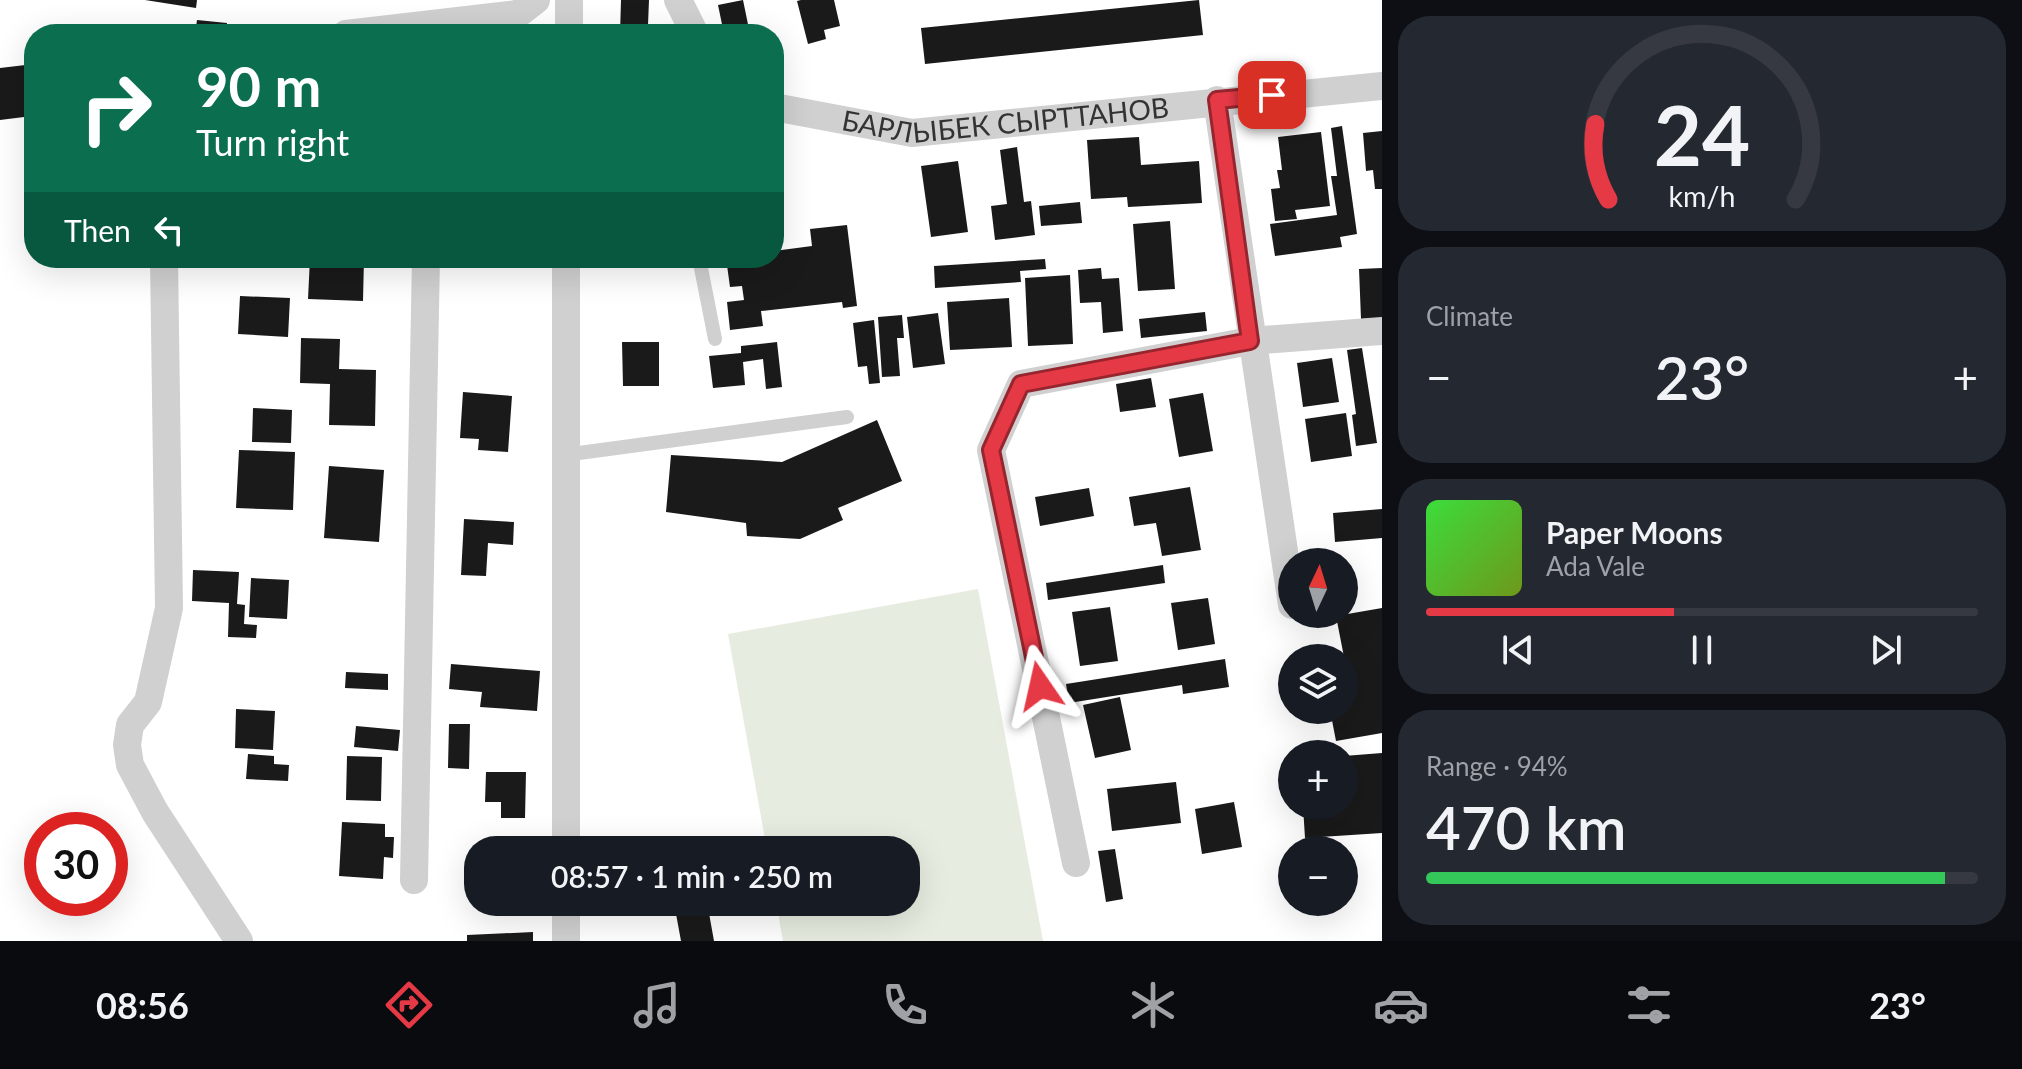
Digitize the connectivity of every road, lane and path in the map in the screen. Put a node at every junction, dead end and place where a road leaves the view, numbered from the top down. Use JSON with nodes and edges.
{"nodes":[{"id":1,"x":536,"y":0,"type":"edge"},
{"id":2,"x":569,"y":0,"type":"edge"},
{"id":3,"x":678,"y":0,"type":"edge"},
{"id":4,"x":459,"y":24,"type":"edge"},
{"id":5,"x":569,"y":24,"type":"edge"},
{"id":6,"x":690,"y":24,"type":"edge"},
{"id":7,"x":1382,"y":86,"type":"edge"},
{"id":8,"x":1217,"y":100,"type":"junction"},
{"id":9,"x":784,"y":109,"type":"edge"},
{"id":10,"x":164,"y":268,"type":"edge"},
{"id":11,"x":426,"y":268,"type":"edge"},
{"id":12,"x":566,"y":268,"type":"edge"},
{"id":13,"x":701,"y":268,"type":"edge"},
{"id":14,"x":1382,"y":331,"type":"edge"},
{"id":15,"x":715,"y":339,"type":"dead end"},
{"id":16,"x":1250,"y":341,"type":"junction"},
{"id":17,"x":847,"y":417,"type":"dead end"},
{"id":18,"x":564,"y":455,"type":"junction"},
{"id":19,"x":1283,"y":548,"type":"edge"},
{"id":20,"x":566,"y":836,"type":"edge"},
{"id":21,"x":1076,"y":863,"type":"dead end"},
{"id":22,"x":414,"y":880,"type":"dead end"},
{"id":23,"x":566,"y":916,"type":"edge"},
{"id":24,"x":239,"y":941,"type":"edge"},
{"id":25,"x":566,"y":941,"type":"edge"}],
"edges":[{"from":1,"to":4,"type":"street"},
{"from":2,"to":5,"type":"street"},
{"from":3,"to":6,"type":"street"},
{"from":7,"to":8,"type":"street","name":"БАРЛЫБЕК СЫРТТАНОВ"},
{"from":8,"to":9,"type":"street","name":"БАРЛЫБЕК СЫРТТАНОВ"},
{"from":8,"to":16,"type":"street"},
{"from":10,"to":24,"type":"street"},
{"from":11,"to":22,"type":"street"},
{"from":12,"to":18,"type":"street"},
{"from":13,"to":15,"type":"lane"},
{"from":14,"to":16,"type":"street"},
{"from":16,"to":19,"type":"street"},
{"from":16,"to":21,"type":"street"},
{"from":17,"to":18,"type":"lane"},
{"from":18,"to":20,"type":"street"},
{"from":23,"to":25,"type":"street"}]}
